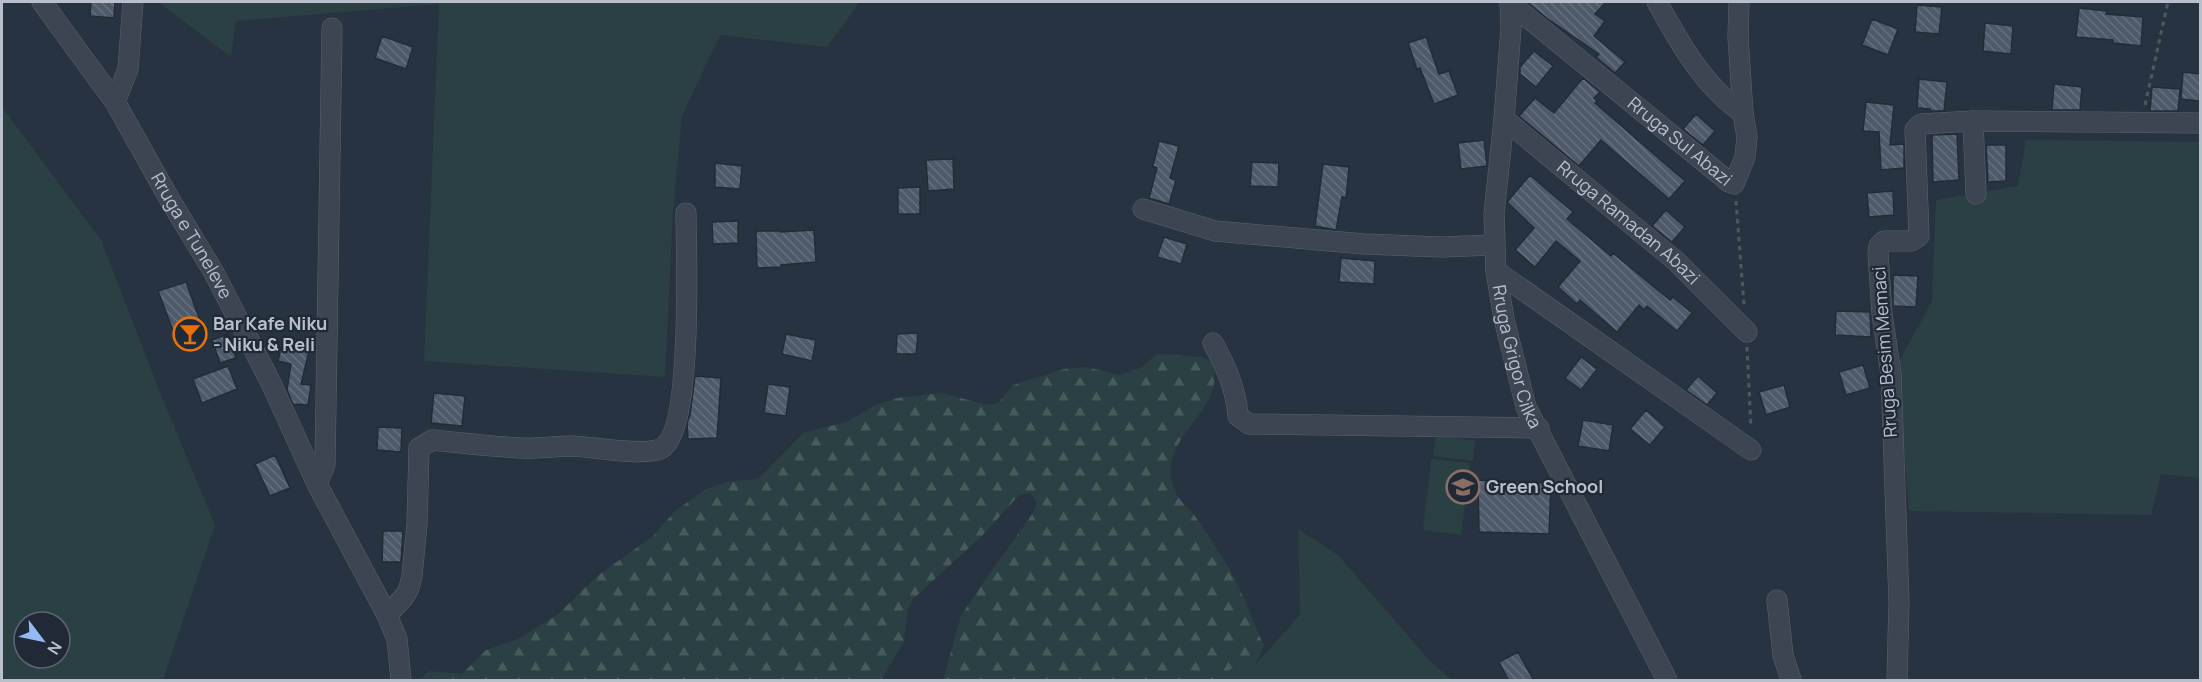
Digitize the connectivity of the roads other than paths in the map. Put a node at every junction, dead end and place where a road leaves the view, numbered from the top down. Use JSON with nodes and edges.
{"nodes":[{"id":1,"x":42,"y":2,"type":"edge"},
{"id":2,"x":133,"y":2,"type":"edge"},
{"id":3,"x":1510,"y":2,"type":"edge"},
{"id":4,"x":1657,"y":2,"type":"edge"},
{"id":5,"x":1738,"y":2,"type":"edge"},
{"id":6,"x":332,"y":28,"type":"dead end"},
{"id":7,"x":115,"y":102,"type":"junction"},
{"id":8,"x":1743,"y":113,"type":"junction"},
{"id":9,"x":1504,"y":118,"type":"junction"},
{"id":10,"x":1973,"y":121,"type":"junction"},
{"id":11,"x":2200,"y":123,"type":"edge"},
{"id":12,"x":1976,"y":194,"type":"dead end"},
{"id":13,"x":1143,"y":209,"type":"dead end"},
{"id":14,"x":686,"y":213,"type":"dead end"},
{"id":15,"x":1494,"y":245,"type":"junction"},
{"id":16,"x":1496,"y":271,"type":"junction"},
{"id":17,"x":1747,"y":332,"type":"dead end"},
{"id":18,"x":1213,"y":343,"type":"dead end"},
{"id":19,"x":1539,"y":428,"type":"junction"},
{"id":20,"x":1751,"y":450,"type":"dead end"},
{"id":21,"x":317,"y":484,"type":"junction"},
{"id":22,"x":1777,"y":600,"type":"dead end"},
{"id":23,"x":387,"y":615,"type":"junction"},
{"id":24,"x":401,"y":681,"type":"edge"},
{"id":25,"x":1667,"y":681,"type":"edge"},
{"id":26,"x":1791,"y":681,"type":"edge"},
{"id":27,"x":1897,"y":681,"type":"edge"}],
"edges":[{"from":1,"to":7,"type":"street","name":"Rruga e Tuneleve"},
{"from":2,"to":7,"type":"street"},
{"from":3,"to":8,"type":"street","name":"Rruga Sul Abazi"},
{"from":3,"to":9,"type":"street","name":"Rruga Grigor Cilka"},
{"from":4,"to":8,"type":"street"},
{"from":5,"to":8,"type":"street","name":"Rruga Sul Abazi"},
{"from":6,"to":21,"type":"street"},
{"from":7,"to":21,"type":"street","name":"Rruga e Tuneleve"},
{"from":9,"to":15,"type":"street","name":"Rruga Grigor Cilka"},
{"from":9,"to":17,"type":"street","name":"Rruga Ramadan Abazi"},
{"from":10,"to":11,"type":"street","name":"Rruga Besim Memaci"},
{"from":10,"to":12,"type":"street"},
{"from":10,"to":27,"type":"street","name":"Rruga Besim Memaci"},
{"from":13,"to":15,"type":"street"},
{"from":14,"to":23,"type":"street"},
{"from":15,"to":16,"type":"street","name":"Rruga Grigor Cilka"},
{"from":16,"to":19,"type":"street","name":"Rruga Grigor Cilka"},
{"from":16,"to":20,"type":"street"},
{"from":18,"to":19,"type":"street"},
{"from":19,"to":25,"type":"street","name":"Rruga Grigor Cilka"},
{"from":21,"to":23,"type":"street","name":"Rruga e Tuneleve"},
{"from":22,"to":26,"type":"street"},
{"from":23,"to":24,"type":"street","name":"Rruga e Tuneleve"}]}
